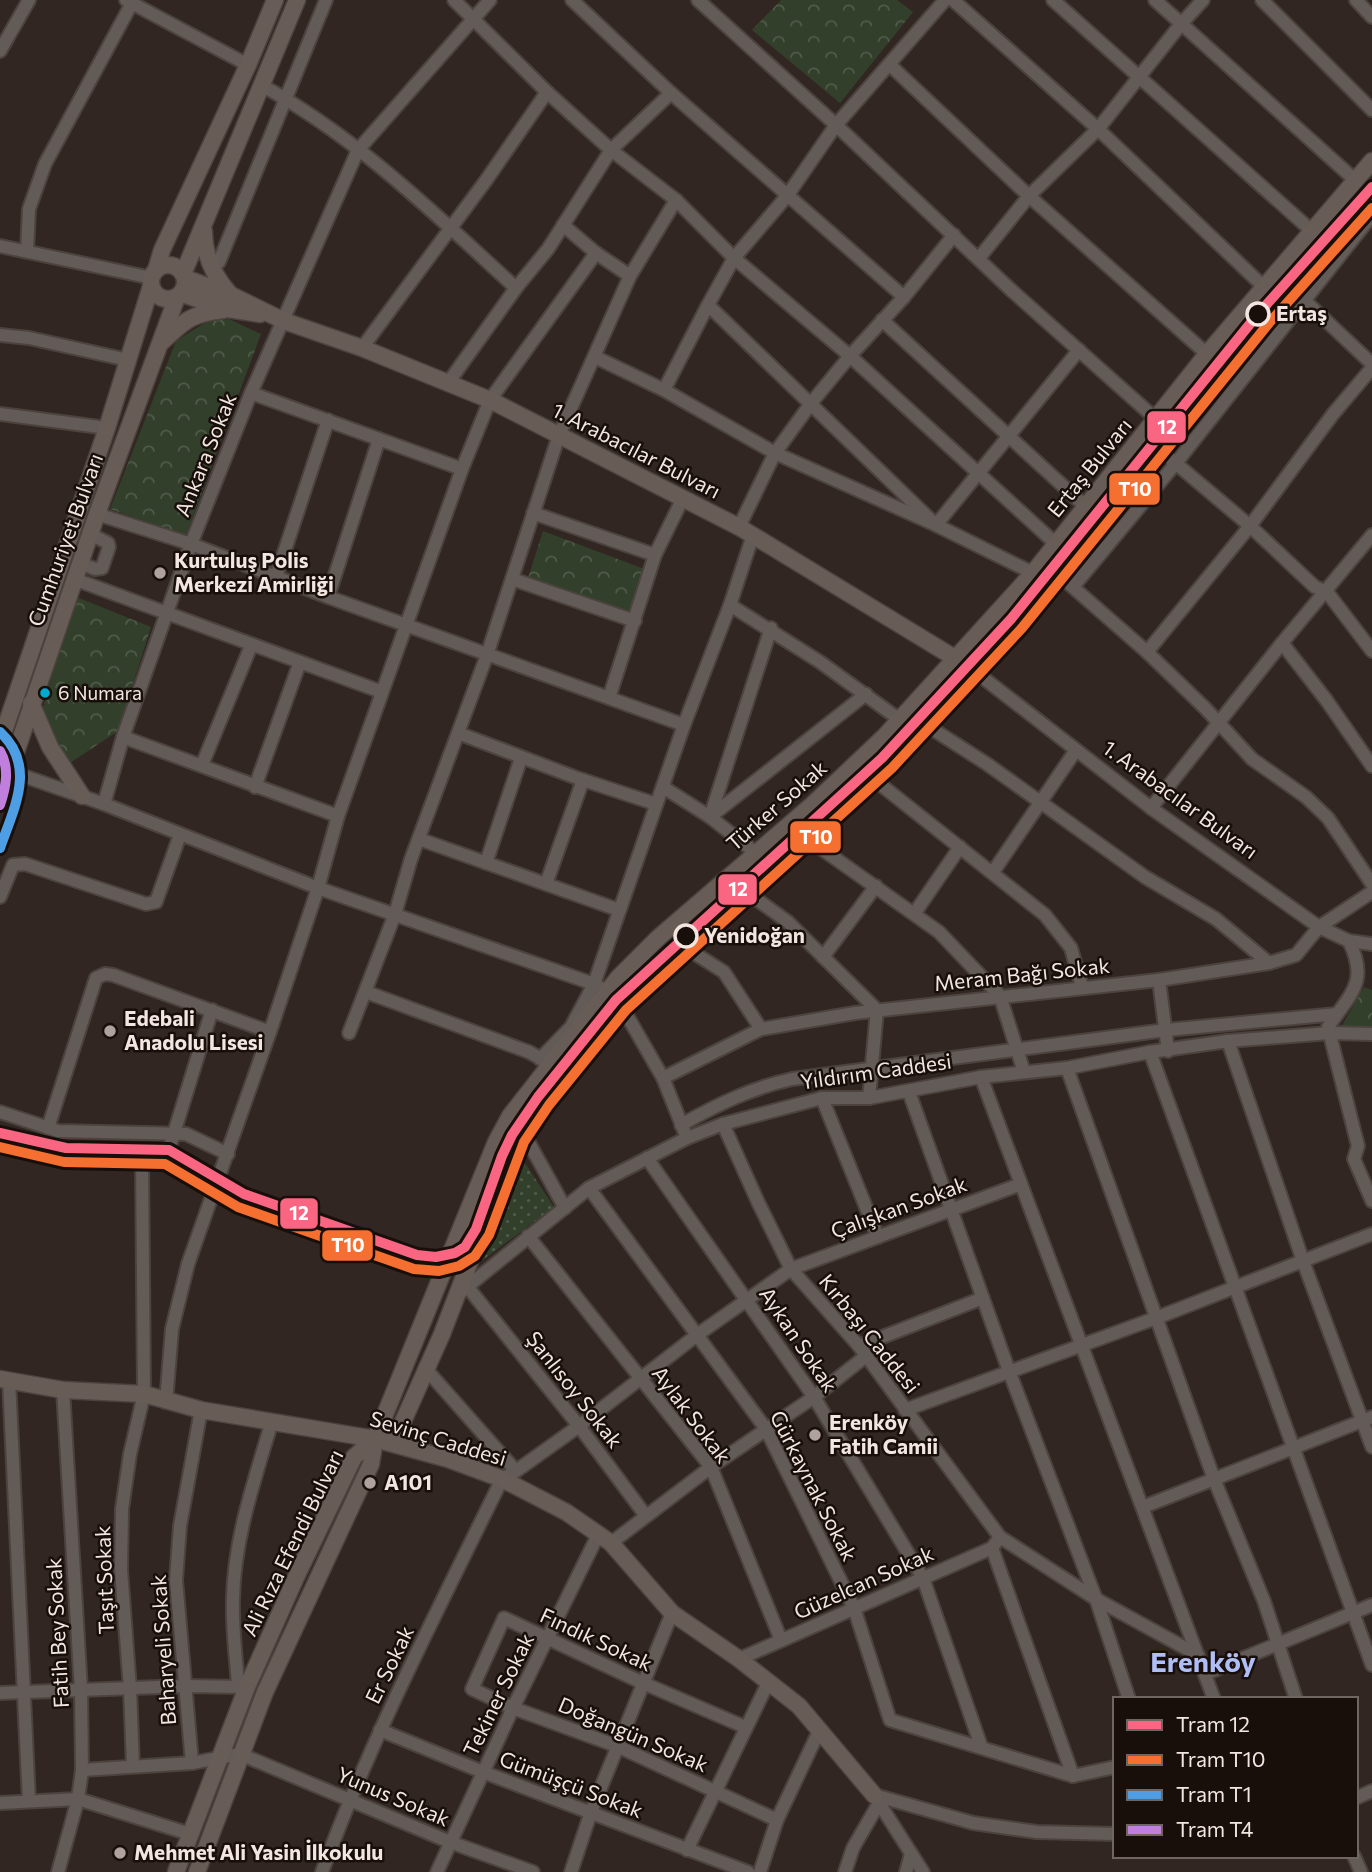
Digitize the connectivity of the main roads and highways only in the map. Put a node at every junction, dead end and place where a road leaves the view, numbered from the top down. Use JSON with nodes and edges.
{"nodes":[{"id":1,"x":275,"y":0,"type":"edge"},
{"id":2,"x":297,"y":0,"type":"edge"},
{"id":3,"x":1372,"y":161,"type":"edge"},
{"id":4,"x":1372,"y":195,"type":"edge"},
{"id":5,"x":204,"y":225,"type":"junction"},
{"id":6,"x":153,"y":278,"type":"junction"},
{"id":7,"x":182,"y":286,"type":"junction"},
{"id":8,"x":229,"y":302,"type":"junction"},
{"id":9,"x":159,"y":346,"type":"junction"},
{"id":10,"x":960,"y":665,"type":"junction"},
{"id":11,"x":960,"y":682,"type":"joint"},
{"id":12,"x":31,"y":703,"type":"junction"},
{"id":13,"x":4,"y":714,"type":"edge"},
{"id":14,"x":19,"y":738,"type":"junction"},
{"id":15,"x":0,"y":743,"type":"edge"},
{"id":16,"x":5,"y":764,"type":"edge"},
{"id":17,"x":82,"y":796,"type":"road end"},
{"id":18,"x":0,"y":799,"type":"edge"},
{"id":19,"x":467,"y":1289,"type":"junction"},
{"id":20,"x":418,"y":1338,"type":"junction"},
{"id":21,"x":5,"y":1380,"type":"edge"},
{"id":22,"x":375,"y":1439,"type":"junction"},
{"id":23,"x":877,"y":1799,"type":"road end"},
{"id":24,"x":176,"y":1872,"type":"edge"},
{"id":25,"x":197,"y":1872,"type":"edge"}],
"edges":[{"from":1,"to":6,"type":"main road","name":"Cumhuriyet Bulvarı"},
{"from":2,"to":5,"type":"main road","name":"Cumhuriyet Bulvarı"},
{"from":3,"to":10,"type":"main road","name":"Ertaş Bulvarı"},
{"from":4,"to":10,"type":"main road","name":"Ertaş Bulvarı"},
{"from":5,"to":7,"type":"main road","name":"Cumhuriyet Bulvarı"},
{"from":5,"to":8,"type":"main road"},
{"from":6,"to":7,"type":"main road"},
{"from":6,"to":7,"type":"main road"},
{"from":6,"to":13,"type":"main road","name":"Cumhuriyet Bulvarı"},
{"from":7,"to":8,"type":"main road","name":"1. Arabacılar Bulvarı"},
{"from":7,"to":9,"type":"main road","name":"Cumhuriyet Bulvarı"},
{"from":8,"to":9,"type":"main road"},
{"from":8,"to":10,"type":"main road","name":"1. Arabacılar Bulvarı"},
{"from":9,"to":12,"type":"main road","name":"Cumhuriyet Bulvarı"},
{"from":10,"to":11,"type":"main road","name":"Ertaş Bulvarı"},
{"from":10,"to":20,"type":"main road","name":"Türker Sokak"},
{"from":11,"to":19,"type":"main road","name":"Türker Sokak"},
{"from":12,"to":14,"type":"main road","name":"Cumhuriyet Bulvarı"},
{"from":12,"to":17,"type":"main road"},
{"from":13,"to":14,"type":"main road"},
{"from":13,"to":15,"type":"main road","name":"Cumhuriyet Bulvarı"},
{"from":14,"to":16,"type":"main road","name":"Cumhuriyet Bulvarı"},
{"from":16,"to":18,"type":"main road","name":"Cumhuriyet Bulvarı"},
{"from":19,"to":20,"type":"main road","name":"Yıldırım Caddesi"},
{"from":19,"to":22,"type":"main road","name":"Türker Sokak"},
{"from":20,"to":22,"type":"main road","name":"Türker Sokak"},
{"from":21,"to":22,"type":"main road","name":"Sevinç Caddesi"},
{"from":22,"to":23,"type":"main road","name":"Sevinç Caddesi"},
{"from":22,"to":24,"type":"main road","name":"Ali Rıza Efendi Bulvarı"},
{"from":22,"to":25,"type":"main road","name":"Ali Rıza Efendi Bulvarı"}]}
